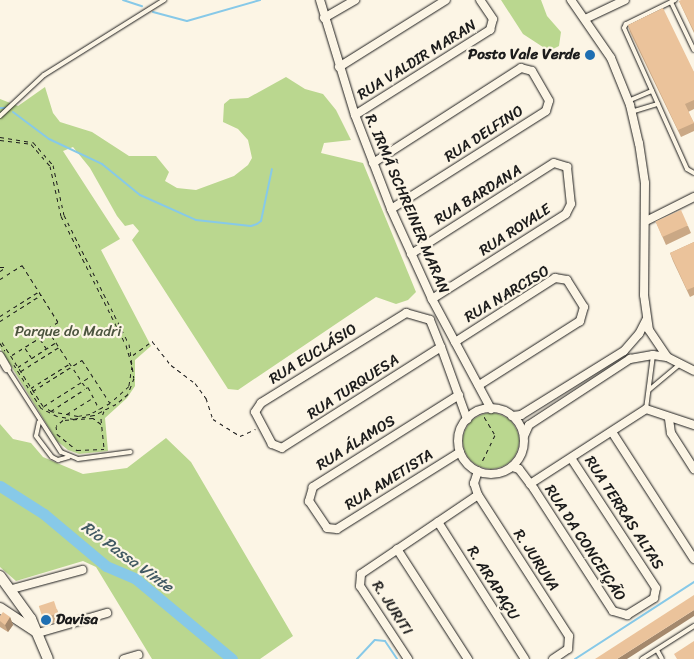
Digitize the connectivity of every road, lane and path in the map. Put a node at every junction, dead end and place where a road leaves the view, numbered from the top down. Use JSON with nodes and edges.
{"nodes":[{"id":1,"x":164,"y":0,"type":"edge"},
{"id":2,"x":320,"y":0,"type":"edge"},
{"id":3,"x":355,"y":0,"type":"edge"},
{"id":4,"x":446,"y":0,"type":"edge"},
{"id":5,"x":480,"y":0,"type":"edge"},
{"id":6,"x":571,"y":0,"type":"edge"},
{"id":7,"x":625,"y":0,"type":"edge"},
{"id":8,"x":673,"y":1,"type":"edge"},
{"id":9,"x":324,"y":18,"type":"junction"},
{"id":10,"x":586,"y":19,"type":"junction"},
{"id":11,"x":694,"y":50,"type":"edge"},
{"id":12,"x":339,"y":67,"type":"junction"},
{"id":13,"x":652,"y":91,"type":"junction"},
{"id":14,"x":628,"y":101,"type":"junction"},
{"id":15,"x":658,"y":104,"type":"junction"},
{"id":16,"x":631,"y":112,"type":"junction"},
{"id":17,"x":0,"y":116,"type":"edge"},
{"id":18,"x":355,"y":116,"type":"junction"},
{"id":19,"x":0,"y":139,"type":"edge"},
{"id":20,"x":372,"y":163,"type":"junction"},
{"id":21,"x":561,"y":163,"type":"joint"},
{"id":22,"x":694,"y":173,"type":"edge"},
{"id":23,"x":694,"y":198,"type":"edge"},
{"id":24,"x":392,"y":210,"type":"junction"},
{"id":25,"x":646,"y":221,"type":"junction"},
{"id":26,"x":411,"y":254,"type":"junction"},
{"id":27,"x":0,"y":267,"type":"edge"},
{"id":28,"x":0,"y":271,"type":"edge"},
{"id":29,"x":0,"y":279,"type":"edge"},
{"id":30,"x":39,"y":291,"type":"junction"},
{"id":31,"x":41,"y":295,"type":"junction"},
{"id":32,"x":432,"y":299,"type":"junction"},
{"id":33,"x":14,"y":307,"type":"junction"},
{"id":34,"x":17,"y":310,"type":"junction"},
{"id":35,"x":0,"y":316,"type":"edge"},
{"id":36,"x":646,"y":320,"type":"junction"},
{"id":37,"x":0,"y":321,"type":"edge"},
{"id":38,"x":49,"y":332,"type":"junction"},
{"id":39,"x":39,"y":338,"type":"junction"},
{"id":40,"x":0,"y":339,"type":"edge"},
{"id":41,"x":0,"y":342,"type":"edge"},
{"id":42,"x":56,"y":342,"type":"junction"},
{"id":43,"x":455,"y":342,"type":"junction"},
{"id":44,"x":441,"y":346,"type":"junction"},
{"id":45,"x":24,"y":347,"type":"junction"},
{"id":46,"x":59,"y":347,"type":"junction"},
{"id":47,"x":46,"y":349,"type":"junction"},
{"id":48,"x":653,"y":355,"type":"junction"},
{"id":49,"x":0,"y":356,"type":"edge"},
{"id":50,"x":11,"y":356,"type":"junction"},
{"id":51,"x":133,"y":356,"type":"junction"},
{"id":52,"x":130,"y":357,"type":"junction"},
{"id":53,"x":668,"y":357,"type":"junction"},
{"id":54,"x":31,"y":358,"type":"junction"},
{"id":55,"x":70,"y":364,"type":"junction"},
{"id":56,"x":679,"y":365,"type":"junction"},
{"id":57,"x":72,"y":366,"type":"junction"},
{"id":58,"x":18,"y":367,"type":"junction"},
{"id":59,"x":7,"y":368,"type":"joint"},
{"id":60,"x":694,"y":371,"type":"edge"},
{"id":61,"x":20,"y":372,"type":"junction"},
{"id":62,"x":52,"y":375,"type":"junction"},
{"id":63,"x":92,"y":375,"type":"junction"},
{"id":64,"x":53,"y":378,"type":"junction"},
{"id":65,"x":82,"y":382,"type":"junction"},
{"id":66,"x":479,"y":385,"type":"junction"},
{"id":67,"x":31,"y":388,"type":"junction"},
{"id":68,"x":86,"y":388,"type":"junction"},
{"id":69,"x":649,"y":390,"type":"junction"},
{"id":70,"x":33,"y":391,"type":"junction"},
{"id":71,"x":63,"y":394,"type":"junction"},
{"id":72,"x":459,"y":396,"type":"junction"},
{"id":73,"x":92,"y":398,"type":"junction"},
{"id":74,"x":67,"y":400,"type":"junction"},
{"id":75,"x":110,"y":403,"type":"junction"},
{"id":76,"x":44,"y":406,"type":"junction"},
{"id":77,"x":491,"y":408,"type":"junction"},
{"id":78,"x":646,"y":409,"type":"junction"},
{"id":79,"x":99,"y":410,"type":"junction"},
{"id":80,"x":104,"y":410,"type":"junction"},
{"id":81,"x":480,"y":410,"type":"junction"},
{"id":82,"x":51,"y":411,"type":"junction"},
{"id":83,"x":66,"y":414,"type":"junction"},
{"id":84,"x":512,"y":416,"type":"junction"},
{"id":85,"x":668,"y":418,"type":"junction"},
{"id":86,"x":467,"y":419,"type":"junction"},
{"id":87,"x":39,"y":422,"type":"junction"},
{"id":88,"x":101,"y":424,"type":"junction"},
{"id":89,"x":260,"y":424,"type":"junction"},
{"id":90,"x":694,"y":425,"type":"edge"},
{"id":91,"x":612,"y":432,"type":"junction"},
{"id":92,"x":524,"y":436,"type":"junction"},
{"id":93,"x":104,"y":449,"type":"junction"},
{"id":94,"x":131,"y":452,"type":"dead end"},
{"id":95,"x":460,"y":452,"type":"junction"},
{"id":96,"x":69,"y":457,"type":"junction"},
{"id":97,"x":105,"y":457,"type":"junction"},
{"id":98,"x":571,"y":458,"type":"junction"},
{"id":99,"x":512,"y":467,"type":"junction"},
{"id":100,"x":694,"y":469,"type":"edge"},
{"id":101,"x":478,"y":471,"type":"junction"},
{"id":102,"x":530,"y":484,"type":"junction"},
{"id":103,"x":478,"y":495,"type":"junction"},
{"id":104,"x":438,"y":522,"type":"junction"},
{"id":105,"x":332,"y":530,"type":"joint"},
{"id":106,"x":397,"y":549,"type":"junction"},
{"id":107,"x":694,"y":559,"type":"edge"},
{"id":108,"x":82,"y":570,"type":"dead end"},
{"id":109,"x":0,"y":576,"type":"edge"},
{"id":110,"x":12,"y":589,"type":"junction"},
{"id":111,"x":642,"y":606,"type":"joint"},
{"id":112,"x":0,"y":608,"type":"edge"},
{"id":113,"x":108,"y":612,"type":"dead end"},
{"id":114,"x":694,"y":626,"type":"edge"},
{"id":115,"x":38,"y":634,"type":"junction"},
{"id":116,"x":656,"y":650,"type":"junction"},
{"id":117,"x":138,"y":655,"type":"dead end"},
{"id":118,"x":554,"y":658,"type":"edge"},
{"id":119,"x":48,"y":659,"type":"edge"},
{"id":120,"x":124,"y":659,"type":"edge"},
{"id":121,"x":408,"y":659,"type":"edge"},
{"id":122,"x":468,"y":659,"type":"edge"},
{"id":123,"x":525,"y":659,"type":"edge"},
{"id":124,"x":642,"y":659,"type":"edge"},
{"id":125,"x":662,"y":659,"type":"edge"}],
"edges":[{"from":1,"to":17,"type":"lane"},
{"from":2,"to":9,"type":"street","name":"R. IRMÃ SCHREINER MARAN"},
{"from":3,"to":9,"type":"street"},
{"from":4,"to":12,"type":"street"},
{"from":5,"to":18,"type":"street","name":"RUA VALDIR MARAN"},
{"from":6,"to":10,"type":"street"},
{"from":7,"to":10,"type":"street"},
{"from":8,"to":11,"type":"lane"},
{"from":8,"to":13,"type":"lane"},
{"from":9,"to":12,"type":"street","name":"R. IRMÃ SCHREINER MARAN"},
{"from":10,"to":14,"type":"street"},
{"from":12,"to":18,"type":"street","name":"R. IRMÃ SCHREINER MARAN"},
{"from":13,"to":14,"type":"lane"},
{"from":13,"to":15,"type":"lane"},
{"from":14,"to":16,"type":"street"},
{"from":15,"to":16,"type":"lane"},
{"from":15,"to":22,"type":"lane"},
{"from":16,"to":25,"type":"street"},
{"from":18,"to":20,"type":"street","name":"R. IRMÃ SCHREINER MARAN"},
{"from":19,"to":51,"type":"path"},
{"from":19,"to":52,"type":"path"},
{"from":20,"to":24,"type":"street","name":"R. IRMÃ SCHREINER MARAN"},
{"from":20,"to":24,"type":"street","name":"RUA DELFINO"},
{"from":21,"to":26,"type":"street","name":"RUA BARDANA"},
{"from":21,"to":32,"type":"street","name":"RUA ROYALE"},
{"from":23,"to":25,"type":"street"},
{"from":24,"to":26,"type":"street","name":"R. IRMÃ SCHREINER MARAN"},
{"from":25,"to":36,"type":"street"},
{"from":26,"to":32,"type":"street","name":"R. IRMÃ SCHREINER MARAN"},
{"from":27,"to":28,"type":"path"},
{"from":29,"to":30,"type":"path"},
{"from":30,"to":31,"type":"path"},
{"from":30,"to":33,"type":"path"},
{"from":31,"to":34,"type":"path"},
{"from":31,"to":38,"type":"path"},
{"from":32,"to":43,"type":"street","name":"R. IRMÃ SCHREINER MARAN"},
{"from":33,"to":34,"type":"path"},
{"from":33,"to":35,"type":"path"},
{"from":34,"to":37,"type":"path"},
{"from":36,"to":53,"type":"street"},
{"from":36,"to":84,"type":"street"},
{"from":38,"to":39,"type":"path"},
{"from":38,"to":42,"type":"path"},
{"from":39,"to":45,"type":"path"},
{"from":39,"to":47,"type":"path"},
{"from":40,"to":50,"type":"path"},
{"from":41,"to":80,"type":"path"},
{"from":42,"to":46,"type":"path"},
{"from":42,"to":47,"type":"path"},
{"from":43,"to":66,"type":"street","name":"R. IRMÃ SCHREINER MARAN"},
{"from":43,"to":66,"type":"street","name":"RUA NARCISO"},
{"from":44,"to":72,"type":"street"},
{"from":44,"to":89,"type":"street","name":"RUA TURQUESA"},
{"from":44,"to":89,"type":"street","name":"RUA EUCLÁSIO"},
{"from":45,"to":50,"type":"path"},
{"from":45,"to":54,"type":"path"},
{"from":46,"to":55,"type":"path"},
{"from":46,"to":61,"type":"path"},
{"from":47,"to":54,"type":"path"},
{"from":48,"to":53,"type":"street"},
{"from":48,"to":69,"type":"lane"},
{"from":48,"to":92,"type":"street"},
{"from":49,"to":59,"type":"street"},
{"from":50,"to":58,"type":"path"},
{"from":51,"to":52,"type":"path"},
{"from":51,"to":80,"type":"path"},
{"from":51,"to":89,"type":"path"},
{"from":52,"to":75,"type":"path"},
{"from":53,"to":56,"type":"street"},
{"from":54,"to":58,"type":"path"},
{"from":55,"to":57,"type":"path"},
{"from":55,"to":62,"type":"path"},
{"from":56,"to":60,"type":"street"},
{"from":56,"to":69,"type":"lane"},
{"from":57,"to":63,"type":"path"},
{"from":57,"to":64,"type":"path"},
{"from":57,"to":65,"type":"path"},
{"from":58,"to":61,"type":"path"},
{"from":59,"to":87,"type":"lane"},
{"from":61,"to":67,"type":"path"},
{"from":62,"to":64,"type":"path"},
{"from":62,"to":67,"type":"path"},
{"from":63,"to":65,"type":"path"},
{"from":63,"to":75,"type":"path"},
{"from":64,"to":70,"type":"path"},
{"from":65,"to":68,"type":"path"},
{"from":65,"to":71,"type":"path"},
{"from":66,"to":77,"type":"street","name":"R. IRMÃ SCHREINER MARAN"},
{"from":67,"to":70,"type":"path"},
{"from":68,"to":73,"type":"path"},
{"from":68,"to":74,"type":"path"},
{"from":69,"to":78,"type":"lane"},
{"from":70,"to":76,"type":"path"},
{"from":71,"to":74,"type":"path"},
{"from":71,"to":76,"type":"path"},
{"from":72,"to":86,"type":"street"},
{"from":72,"to":105,"type":"street","name":"RUA ÁLAMOS"},
{"from":73,"to":79,"type":"path"},
{"from":73,"to":83,"type":"path"},
{"from":74,"to":82,"type":"path"},
{"from":75,"to":79,"type":"path"},
{"from":76,"to":82,"type":"path"},
{"from":77,"to":81,"type":"street"},
{"from":77,"to":84,"type":"street"},
{"from":78,"to":85,"type":"street"},
{"from":78,"to":91,"type":"street"},
{"from":79,"to":83,"type":"path"},
{"from":80,"to":88,"type":"path"},
{"from":81,"to":86,"type":"street"},
{"from":81,"to":101,"type":"path"},
{"from":82,"to":83,"type":"path"},
{"from":84,"to":92,"type":"street"},
{"from":85,"to":90,"type":"street"},
{"from":85,"to":100,"type":"street"},
{"from":86,"to":95,"type":"street"},
{"from":87,"to":96,"type":"lane"},
{"from":87,"to":96,"type":"lane"},
{"from":88,"to":93,"type":"path"},
{"from":88,"to":93,"type":"path"},
{"from":91,"to":98,"type":"street"},
{"from":91,"to":107,"type":"street"},
{"from":92,"to":99,"type":"street"},
{"from":93,"to":97,"type":"path"},
{"from":94,"to":97,"type":"lane"},
{"from":95,"to":101,"type":"street"},
{"from":95,"to":105,"type":"street","name":"RUA AMETISTA"},
{"from":96,"to":97,"type":"lane"},
{"from":98,"to":102,"type":"street"},
{"from":98,"to":111,"type":"street","name":"RUA TERRAS ALTAS"},
{"from":99,"to":101,"type":"street"},
{"from":99,"to":102,"type":"street","name":"RUA DA CONCEIÇÃO"},
{"from":101,"to":103,"type":"street"},
{"from":102,"to":111,"type":"street","name":"RUA DA CONCEIÇÃO"},
{"from":103,"to":104,"type":"street"},
{"from":103,"to":118,"type":"street","name":"R. JURUVA"},
{"from":104,"to":106,"type":"street"},
{"from":104,"to":123,"type":"street","name":"R. ARAPAÇU"},
{"from":106,"to":121,"type":"street","name":"R. JURITI"},
{"from":106,"to":122,"type":"street"},
{"from":108,"to":110,"type":"street"},
{"from":109,"to":110,"type":"main road"},
{"from":110,"to":115,"type":"main road"},
{"from":112,"to":115,"type":"main road"},
{"from":113,"to":115,"type":"street"},
{"from":114,"to":116,"type":"lane"},
{"from":115,"to":119,"type":"main road"},
{"from":116,"to":124,"type":"lane"},
{"from":116,"to":125,"type":"lane"},
{"from":117,"to":120,"type":"street"}]}
